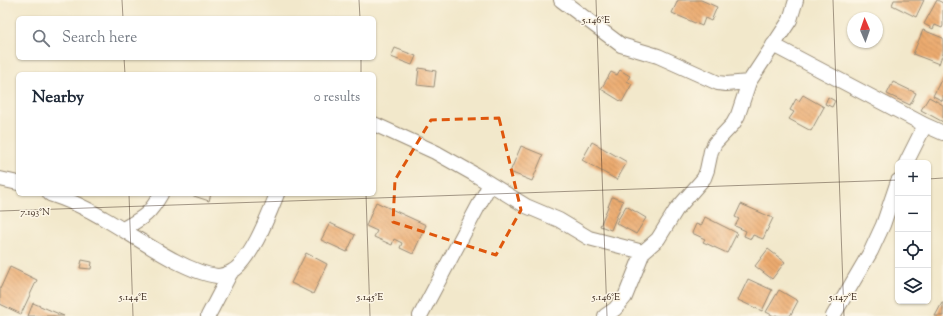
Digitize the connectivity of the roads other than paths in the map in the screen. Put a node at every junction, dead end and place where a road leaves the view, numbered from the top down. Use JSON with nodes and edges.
{"nodes":[{"id":1,"x":561,"y":0,"type":"edge"},
{"id":2,"x":796,"y":0,"type":"edge"},
{"id":3,"x":773,"y":45,"type":"junction"},
{"id":4,"x":749,"y":82,"type":"junction"},
{"id":5,"x":376,"y":125,"type":"edge"},
{"id":6,"x":925,"y":126,"type":"junction"},
{"id":7,"x":943,"y":133,"type":"edge"},
{"id":8,"x":908,"y":160,"type":"edge"},
{"id":9,"x":0,"y":178,"type":"edge"},
{"id":10,"x":16,"y":182,"type":"edge"},
{"id":11,"x":490,"y":184,"type":"junction"},
{"id":12,"x":895,"y":190,"type":"edge"},
{"id":13,"x":56,"y":196,"type":"edge"},
{"id":14,"x":160,"y":196,"type":"edge"},
{"id":15,"x":276,"y":196,"type":"edge"},
{"id":16,"x":123,"y":229,"type":"junction"},
{"id":17,"x":643,"y":252,"type":"junction"},
{"id":18,"x":231,"y":272,"type":"junction"},
{"id":19,"x":208,"y":316,"type":"edge"},
{"id":20,"x":420,"y":316,"type":"edge"},
{"id":21,"x":605,"y":316,"type":"edge"},
{"id":22,"x":833,"y":316,"type":"edge"}],
"edges":[{"from":1,"to":4,"type":"street"},
{"from":2,"to":3,"type":"street"},
{"from":3,"to":4,"type":"street"},
{"from":3,"to":6,"type":"street"},
{"from":4,"to":17,"type":"street"},
{"from":5,"to":11,"type":"street"},
{"from":6,"to":7,"type":"street"},
{"from":6,"to":8,"type":"street"},
{"from":9,"to":10,"type":"street"},
{"from":11,"to":17,"type":"street"},
{"from":11,"to":20,"type":"street"},
{"from":12,"to":22,"type":"street"},
{"from":13,"to":16,"type":"street"},
{"from":14,"to":16,"type":"street"},
{"from":15,"to":18,"type":"street"},
{"from":16,"to":18,"type":"street"},
{"from":17,"to":21,"type":"street"},
{"from":18,"to":19,"type":"street"}]}
